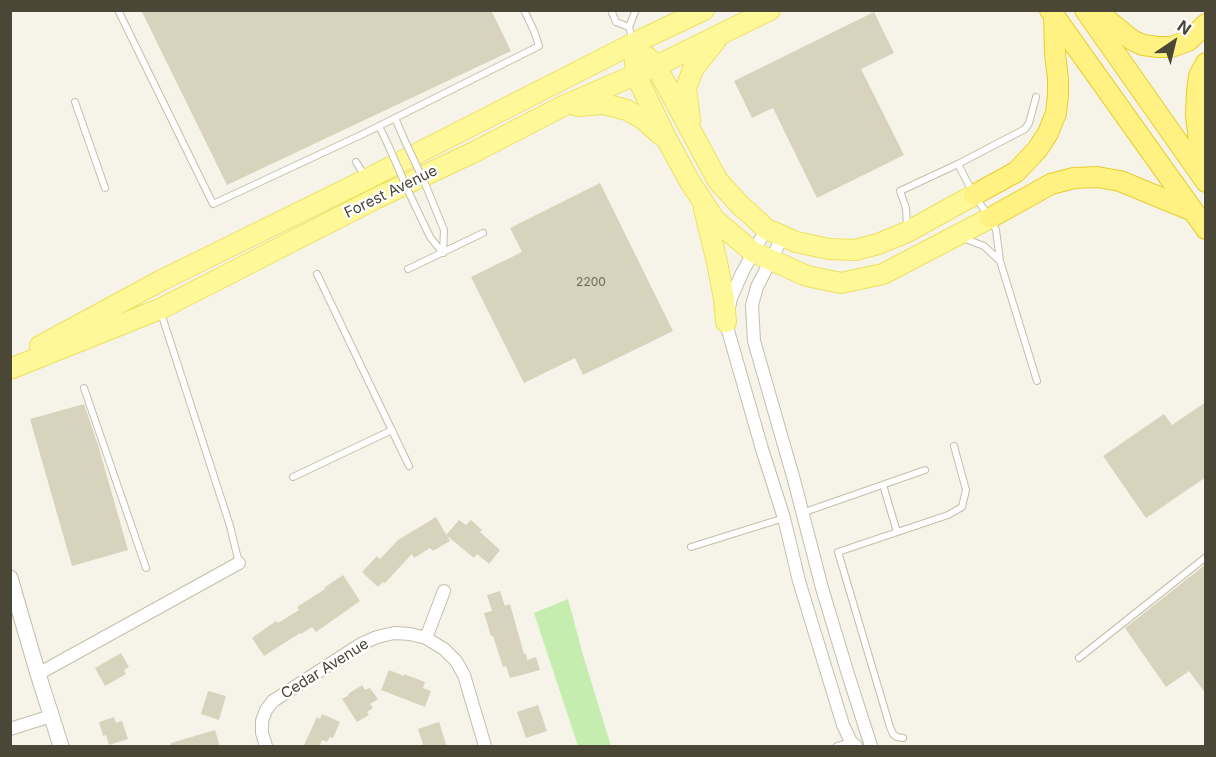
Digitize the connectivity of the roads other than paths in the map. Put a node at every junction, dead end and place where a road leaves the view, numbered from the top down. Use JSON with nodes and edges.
{"nodes":[{"id":1,"x":118,"y":10,"type":"edge"},
{"id":2,"x":524,"y":10,"type":"edge"},
{"id":3,"x":611,"y":10,"type":"edge"},
{"id":4,"x":634,"y":10,"type":"edge"},
{"id":5,"x":704,"y":10,"type":"edge"},
{"id":6,"x":770,"y":10,"type":"edge"},
{"id":7,"x":1085,"y":10,"type":"edge"},
{"id":8,"x":1095,"y":10,"type":"edge"},
{"id":9,"x":1052,"y":13,"type":"edge"},
{"id":10,"x":1206,"y":24,"type":"edge"},
{"id":11,"x":631,"y":35,"type":"junction"},
{"id":12,"x":719,"y":36,"type":"junction"},
{"id":13,"x":1206,"y":63,"type":"edge"},
{"id":14,"x":656,"y":66,"type":"junction"},
{"id":15,"x":636,"y":75,"type":"junction"},
{"id":16,"x":1036,"y":97,"type":"dead end"},
{"id":17,"x":75,"y":102,"type":"dead end"},
{"id":18,"x":563,"y":106,"type":"junction"},
{"id":19,"x":395,"y":118,"type":"junction"},
{"id":20,"x":379,"y":126,"type":"junction"},
{"id":21,"x":692,"y":132,"type":"junction"},
{"id":22,"x":666,"y":138,"type":"junction"},
{"id":23,"x":356,"y":162,"type":"dead end"},
{"id":24,"x":958,"y":164,"type":"junction"},
{"id":25,"x":367,"y":179,"type":"junction"},
{"id":26,"x":1204,"y":181,"type":"edge"},
{"id":27,"x":105,"y":188,"type":"dead end"},
{"id":28,"x":974,"y":195,"type":"junction"},
{"id":29,"x":377,"y":198,"type":"junction"},
{"id":30,"x":702,"y":200,"type":"junction"},
{"id":31,"x":1193,"y":211,"type":"junction"},
{"id":32,"x":990,"y":218,"type":"junction"},
{"id":33,"x":1206,"y":229,"type":"edge"},
{"id":34,"x":775,"y":232,"type":"junction"},
{"id":35,"x":907,"y":232,"type":"junction"},
{"id":36,"x":483,"y":233,"type":"dead end"},
{"id":37,"x":956,"y":236,"type":"junction"},
{"id":38,"x":442,"y":253,"type":"junction"},
{"id":39,"x":762,"y":256,"type":"junction"},
{"id":40,"x":1000,"y":261,"type":"junction"},
{"id":41,"x":408,"y":269,"type":"dead end"},
{"id":42,"x":317,"y":274,"type":"dead end"},
{"id":43,"x":160,"y":309,"type":"junction"},
{"id":44,"x":726,"y":322,"type":"junction"},
{"id":45,"x":10,"y":362,"type":"edge"},
{"id":46,"x":10,"y":369,"type":"edge"},
{"id":47,"x":1037,"y":381,"type":"dead end"},
{"id":48,"x":84,"y":388,"type":"dead end"},
{"id":49,"x":392,"y":430,"type":"junction"},
{"id":50,"x":954,"y":446,"type":"dead end"},
{"id":51,"x":409,"y":466,"type":"dead end"},
{"id":52,"x":925,"y":470,"type":"dead end"},
{"id":53,"x":293,"y":477,"type":"dead end"},
{"id":54,"x":883,"y":485,"type":"junction"},
{"id":55,"x":802,"y":513,"type":"junction"},
{"id":56,"x":784,"y":518,"type":"junction"},
{"id":57,"x":897,"y":532,"type":"junction"},
{"id":58,"x":692,"y":547,"type":"dead end"},
{"id":59,"x":1206,"y":557,"type":"edge"},
{"id":60,"x":239,"y":563,"type":"joint"},
{"id":61,"x":146,"y":567,"type":"dead end"},
{"id":62,"x":10,"y":578,"type":"edge"},
{"id":63,"x":444,"y":591,"type":"dead end"},
{"id":64,"x":426,"y":638,"type":"junction"},
{"id":65,"x":1079,"y":658,"type":"dead end"},
{"id":66,"x":38,"y":675,"type":"junction"},
{"id":67,"x":51,"y":716,"type":"junction"},
{"id":68,"x":10,"y":729,"type":"edge"},
{"id":69,"x":903,"y":738,"type":"dead end"},
{"id":70,"x":854,"y":744,"type":"edge"},
{"id":71,"x":61,"y":747,"type":"edge"},
{"id":72,"x":266,"y":747,"type":"edge"},
{"id":73,"x":485,"y":747,"type":"edge"},
{"id":74,"x":837,"y":747,"type":"edge"},
{"id":75,"x":871,"y":747,"type":"edge"}],
"edges":[{"from":1,"to":20,"type":"lane"},
{"from":2,"to":19,"type":"lane"},
{"from":3,"to":11,"type":"lane"},
{"from":4,"to":11,"type":"lane"},
{"from":5,"to":11,"type":"main road","name":"Forest Avenue"},
{"from":6,"to":12,"type":"main road","name":"Forest Avenue"},
{"from":7,"to":26,"type":"highway"},
{"from":8,"to":10,"type":"highway"},
{"from":9,"to":28,"type":"highway"},
{"from":9,"to":31,"type":"highway"},
{"from":11,"to":14,"type":"main road"},
{"from":11,"to":15,"type":"main road"},
{"from":11,"to":25,"type":"main road","name":"Forest Avenue"},
{"from":12,"to":14,"type":"main road","name":"Forest Avenue"},
{"from":12,"to":21,"type":"main road"},
{"from":13,"to":26,"type":"highway"},
{"from":14,"to":15,"type":"main road","name":"Forest Avenue"},
{"from":14,"to":21,"type":"main road"},
{"from":15,"to":18,"type":"main road","name":"Forest Avenue"},
{"from":15,"to":22,"type":"main road"},
{"from":16,"to":24,"type":"lane"},
{"from":17,"to":27,"type":"lane"},
{"from":18,"to":22,"type":"main road"},
{"from":18,"to":29,"type":"main road","name":"Forest Avenue"},
{"from":19,"to":20,"type":"lane"},
{"from":19,"to":38,"type":"lane","bridge":true},
{"from":20,"to":38,"type":"lane","bridge":true},
{"from":21,"to":34,"type":"main road"},
{"from":22,"to":30,"type":"main road"},
{"from":23,"to":25,"type":"lane"},
{"from":24,"to":28,"type":"lane"},
{"from":24,"to":35,"type":"lane"},
{"from":25,"to":29,"type":"lane"},
{"from":25,"to":45,"type":"main road","name":"Forest Avenue"},
{"from":28,"to":32,"type":"lane"},
{"from":28,"to":35,"type":"main road"},
{"from":29,"to":43,"type":"main road","name":"Forest Avenue"},
{"from":30,"to":39,"type":"main road"},
{"from":30,"to":44,"type":"main road"},
{"from":31,"to":32,"type":"highway"},
{"from":31,"to":33,"type":"highway"},
{"from":32,"to":37,"type":"main road"},
{"from":32,"to":40,"type":"lane"},
{"from":34,"to":35,"type":"main road"},
{"from":34,"to":39,"type":"street"},
{"from":34,"to":39,"type":"street"},
{"from":36,"to":38,"type":"lane"},
{"from":37,"to":39,"type":"main road"},
{"from":37,"to":40,"type":"lane"},
{"from":38,"to":41,"type":"lane"},
{"from":39,"to":44,"type":"street"},
{"from":39,"to":55,"type":"street"},
{"from":40,"to":47,"type":"lane"},
{"from":42,"to":49,"type":"lane"},
{"from":43,"to":46,"type":"main road","name":"Forest Avenue"},
{"from":43,"to":60,"type":"lane"},
{"from":44,"to":56,"type":"street"},
{"from":48,"to":61,"type":"lane"},
{"from":49,"to":51,"type":"lane"},
{"from":49,"to":53,"type":"lane"},
{"from":50,"to":57,"type":"lane"},
{"from":52,"to":54,"type":"lane"},
{"from":54,"to":55,"type":"lane"},
{"from":54,"to":57,"type":"lane"},
{"from":55,"to":75,"type":"street"},
{"from":56,"to":58,"type":"lane"},
{"from":56,"to":70,"type":"street"},
{"from":57,"to":69,"type":"lane"},
{"from":59,"to":65,"type":"lane"},
{"from":60,"to":66,"type":"street"},
{"from":62,"to":66,"type":"street"},
{"from":63,"to":64,"type":"street"},
{"from":64,"to":72,"type":"street","name":"Cedar Avenue"},
{"from":64,"to":73,"type":"street"},
{"from":66,"to":67,"type":"street"},
{"from":67,"to":68,"type":"street"},
{"from":67,"to":71,"type":"street"},
{"from":70,"to":74,"type":"lane"}]}
